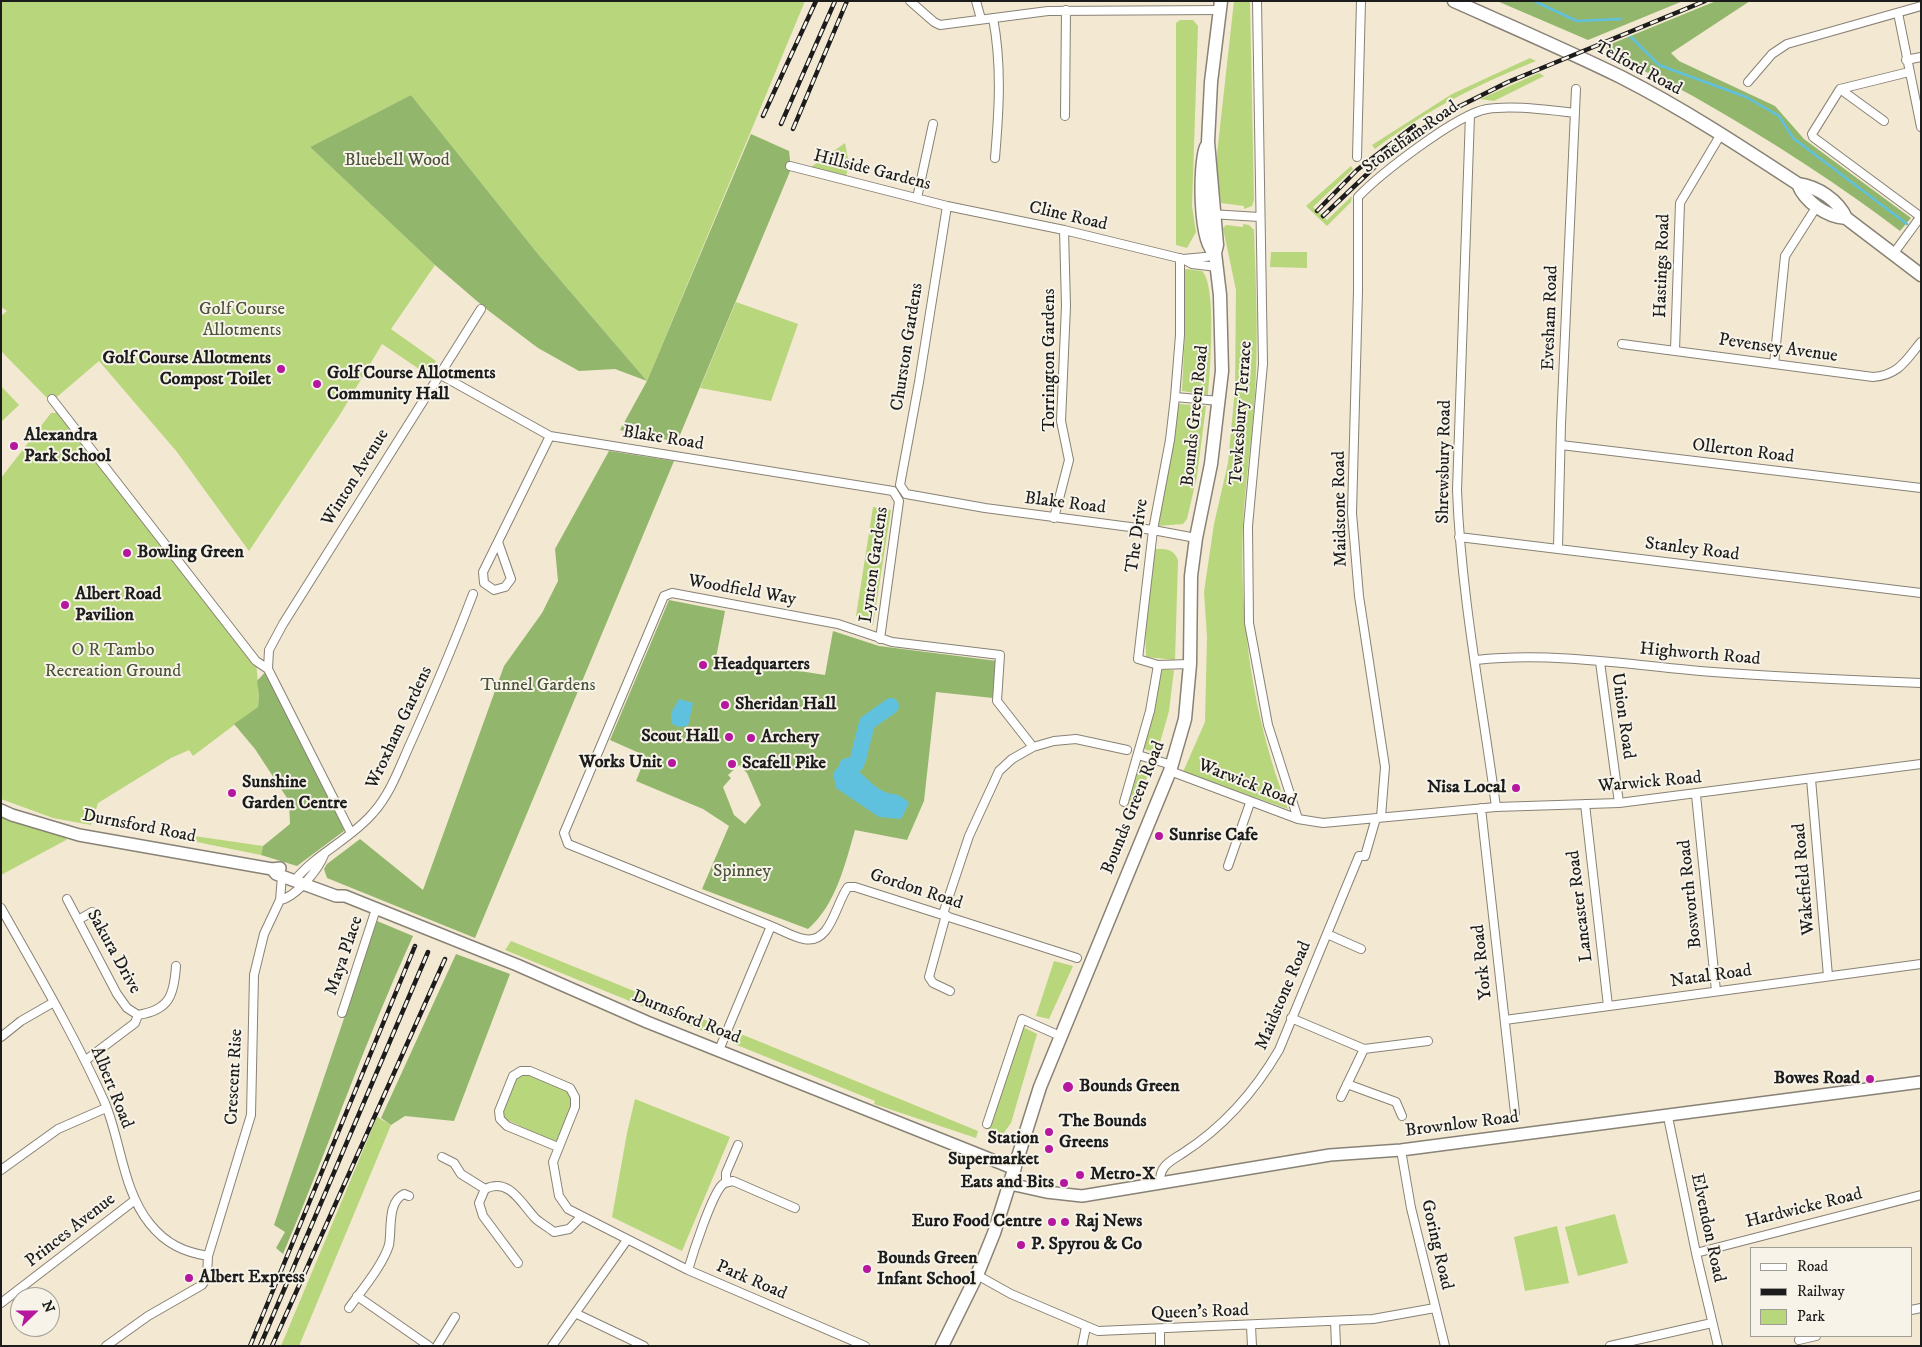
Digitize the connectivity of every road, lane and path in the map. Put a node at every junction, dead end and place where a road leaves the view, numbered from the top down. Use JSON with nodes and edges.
{"nodes":[{"id":1,"x":910,"y":1,"type":"edge"},
{"id":2,"x":976,"y":1,"type":"edge"},
{"id":3,"x":1047,"y":1,"type":"edge"},
{"id":4,"x":1257,"y":1,"type":"edge"},
{"id":5,"x":1361,"y":1,"type":"edge"},
{"id":6,"x":1454,"y":1,"type":"edge"},
{"id":7,"x":1122,"y":5,"type":"edge"},
{"id":8,"x":1221,"y":5,"type":"edge"},
{"id":9,"x":1921,"y":6,"type":"edge"},
{"id":10,"x":1066,"y":10,"type":"junction"},
{"id":11,"x":1048,"y":11,"type":"junction"},
{"id":12,"x":1898,"y":12,"type":"junction"},
{"id":13,"x":993,"y":18,"type":"junction"},
{"id":14,"x":981,"y":19,"type":"junction"},
{"id":15,"x":1921,"y":57,"type":"edge"},
{"id":16,"x":1906,"y":60,"type":"junction"},
{"id":17,"x":1908,"y":72,"type":"junction"},
{"id":18,"x":1748,"y":82,"type":"dead end"},
{"id":19,"x":1576,"y":89,"type":"dead end"},
{"id":20,"x":1840,"y":89,"type":"junction"},
{"id":21,"x":1576,"y":113,"type":"junction"},
{"id":22,"x":1470,"y":115,"type":"junction"},
{"id":23,"x":1065,"y":116,"type":"dead end"},
{"id":24,"x":1884,"y":121,"type":"dead end"},
{"id":25,"x":934,"y":124,"type":"dead end"},
{"id":26,"x":1921,"y":127,"type":"edge"},
{"id":27,"x":1720,"y":134,"type":"junction"},
{"id":28,"x":1357,"y":157,"type":"dead end"},
{"id":29,"x":995,"y":158,"type":"dead end"},
{"id":30,"x":790,"y":166,"type":"dead end"},
{"id":31,"x":1798,"y":184,"type":"junction"},
{"id":32,"x":1358,"y":197,"type":"joint"},
{"id":33,"x":917,"y":198,"type":"junction"},
{"id":34,"x":946,"y":206,"type":"junction"},
{"id":35,"x":1817,"y":206,"type":"junction"},
{"id":36,"x":1209,"y":214,"type":"junction"},
{"id":37,"x":1259,"y":217,"type":"junction"},
{"id":38,"x":1921,"y":217,"type":"edge"},
{"id":39,"x":1846,"y":218,"type":"junction"},
{"id":40,"x":1064,"y":230,"type":"junction"},
{"id":41,"x":1894,"y":253,"type":"junction"},
{"id":42,"x":1181,"y":258,"type":"junction"},
{"id":43,"x":1215,"y":258,"type":"junction"},
{"id":44,"x":1921,"y":275,"type":"edge"},
{"id":45,"x":481,"y":309,"type":"dead end"},
{"id":46,"x":1622,"y":344,"type":"dead end"},
{"id":47,"x":1920,"y":345,"type":"edge"},
{"id":48,"x":1675,"y":350,"type":"junction"},
{"id":49,"x":1774,"y":364,"type":"junction"},
{"id":50,"x":439,"y":374,"type":"junction"},
{"id":51,"x":1175,"y":397,"type":"junction"},
{"id":52,"x":52,"y":399,"type":"dead end"},
{"id":53,"x":1219,"y":401,"type":"junction"},
{"id":54,"x":550,"y":436,"type":"junction"},
{"id":55,"x":1561,"y":445,"type":"junction"},
{"id":56,"x":1921,"y":488,"type":"edge"},
{"id":57,"x":900,"y":493,"type":"junction"},
{"id":58,"x":1054,"y":518,"type":"junction"},
{"id":59,"x":1153,"y":530,"type":"junction"},
{"id":60,"x":1459,"y":537,"type":"junction"},
{"id":61,"x":1196,"y":538,"type":"junction"},
{"id":62,"x":498,"y":542,"type":"junction"},
{"id":63,"x":1558,"y":548,"type":"junction"},
{"id":64,"x":1921,"y":593,"type":"edge"},
{"id":65,"x":473,"y":594,"type":"dead end"},
{"id":66,"x":880,"y":639,"type":"junction"},
{"id":67,"x":1476,"y":660,"type":"junction"},
{"id":68,"x":1600,"y":662,"type":"junction"},
{"id":69,"x":1190,"y":664,"type":"junction"},
{"id":70,"x":1158,"y":665,"type":"junction"},
{"id":71,"x":268,"y":669,"type":"junction"},
{"id":72,"x":1921,"y":683,"type":"edge"},
{"id":73,"x":1033,"y":747,"type":"junction"},
{"id":74,"x":1128,"y":750,"type":"dead end"},
{"id":75,"x":1138,"y":755,"type":"junction"},
{"id":76,"x":1921,"y":764,"type":"edge"},
{"id":77,"x":1171,"y":768,"type":"junction"},
{"id":78,"x":1811,"y":779,"type":"junction"},
{"id":79,"x":1696,"y":794,"type":"junction"},
{"id":80,"x":1124,"y":802,"type":"dead end"},
{"id":81,"x":1250,"y":803,"type":"junction"},
{"id":82,"x":1619,"y":803,"type":"junction"},
{"id":83,"x":1585,"y":804,"type":"junction"},
{"id":84,"x":1496,"y":807,"type":"junction"},
{"id":85,"x":1481,"y":808,"type":"junction"},
{"id":86,"x":1,"y":810,"type":"edge"},
{"id":87,"x":1379,"y":818,"type":"junction"},
{"id":88,"x":1298,"y":820,"type":"junction"},
{"id":89,"x":351,"y":833,"type":"junction"},
{"id":90,"x":1228,"y":866,"type":"dead end"},
{"id":91,"x":277,"y":873,"type":"junction"},
{"id":92,"x":302,"y":879,"type":"junction"},
{"id":93,"x":66,"y":899,"type":"dead end"},
{"id":94,"x":280,"y":900,"type":"junction"},
{"id":95,"x":1,"y":908,"type":"edge"},
{"id":96,"x":376,"y":909,"type":"junction"},
{"id":97,"x":92,"y":912,"type":"dead end"},
{"id":98,"x":945,"y":915,"type":"junction"},
{"id":99,"x":78,"y":920,"type":"junction"},
{"id":100,"x":771,"y":926,"type":"junction"},
{"id":101,"x":1327,"y":934,"type":"junction"},
{"id":102,"x":1361,"y":949,"type":"dead end"},
{"id":103,"x":1077,"y":958,"type":"dead end"},
{"id":104,"x":1921,"y":964,"type":"edge"},
{"id":105,"x":176,"y":966,"type":"dead end"},
{"id":106,"x":1828,"y":976,"type":"junction"},
{"id":107,"x":950,"y":991,"type":"dead end"},
{"id":108,"x":1716,"y":991,"type":"junction"},
{"id":109,"x":54,"y":1002,"type":"junction"},
{"id":110,"x":1608,"y":1006,"type":"junction"},
{"id":111,"x":342,"y":1013,"type":"dead end"},
{"id":112,"x":138,"y":1015,"type":"junction"},
{"id":113,"x":1291,"y":1018,"type":"junction"},
{"id":114,"x":1505,"y":1020,"type":"junction"},
{"id":115,"x":1060,"y":1036,"type":"junction"},
{"id":116,"x":1,"y":1037,"type":"edge"},
{"id":117,"x":1428,"y":1041,"type":"dead end"},
{"id":118,"x":1364,"y":1049,"type":"junction"},
{"id":119,"x":719,"y":1050,"type":"junction"},
{"id":120,"x":86,"y":1060,"type":"junction"},
{"id":121,"x":1921,"y":1082,"type":"edge"},
{"id":122,"x":1347,"y":1084,"type":"junction"},
{"id":123,"x":1341,"y":1097,"type":"dead end"},
{"id":124,"x":106,"y":1108,"type":"junction"},
{"id":125,"x":1515,"y":1113,"type":"dead end"},
{"id":126,"x":1402,"y":1116,"type":"dead end"},
{"id":127,"x":1668,"y":1116,"type":"junction"},
{"id":128,"x":987,"y":1124,"type":"dead end"},
{"id":129,"x":738,"y":1145,"type":"dead end"},
{"id":130,"x":558,"y":1147,"type":"junction"},
{"id":131,"x":1402,"y":1150,"type":"junction"},
{"id":132,"x":442,"y":1156,"type":"dead end"},
{"id":133,"x":1015,"y":1169,"type":"junction"},
{"id":134,"x":1,"y":1170,"type":"edge"},
{"id":135,"x":726,"y":1182,"type":"junction"},
{"id":136,"x":1010,"y":1184,"type":"junction"},
{"id":137,"x":1160,"y":1184,"type":"junction"},
{"id":138,"x":485,"y":1189,"type":"junction"},
{"id":139,"x":1921,"y":1195,"type":"edge"},
{"id":140,"x":409,"y":1196,"type":"dead end"},
{"id":141,"x":135,"y":1200,"type":"junction"},
{"id":142,"x":795,"y":1208,"type":"dead end"},
{"id":143,"x":581,"y":1218,"type":"junction"},
{"id":144,"x":627,"y":1240,"type":"junction"},
{"id":145,"x":1696,"y":1253,"type":"junction"},
{"id":146,"x":208,"y":1256,"type":"junction"},
{"id":147,"x":518,"y":1263,"type":"dead end"},
{"id":148,"x":688,"y":1270,"type":"junction"},
{"id":149,"x":977,"y":1275,"type":"junction"},
{"id":150,"x":358,"y":1296,"type":"junction"},
{"id":151,"x":1,"y":1303,"type":"edge"},
{"id":152,"x":349,"y":1308,"type":"dead end"},
{"id":153,"x":1435,"y":1308,"type":"junction"},
{"id":154,"x":577,"y":1314,"type":"junction"},
{"id":155,"x":455,"y":1317,"type":"dead end"},
{"id":156,"x":1335,"y":1321,"type":"junction"},
{"id":157,"x":1712,"y":1324,"type":"junction"},
{"id":158,"x":1251,"y":1326,"type":"junction"},
{"id":159,"x":1086,"y":1327,"type":"junction"},
{"id":160,"x":1160,"y":1330,"type":"junction"},
{"id":161,"x":1812,"y":1337,"type":"edge"},
{"id":162,"x":1799,"y":1340,"type":"dead end"},
{"id":163,"x":106,"y":1346,"type":"edge"},
{"id":164,"x":429,"y":1346,"type":"edge"},
{"id":165,"x":437,"y":1346,"type":"edge"},
{"id":166,"x":552,"y":1346,"type":"edge"},
{"id":167,"x":644,"y":1346,"type":"edge"},
{"id":168,"x":865,"y":1346,"type":"edge"},
{"id":169,"x":942,"y":1346,"type":"edge"},
{"id":170,"x":1082,"y":1346,"type":"edge"},
{"id":171,"x":1160,"y":1346,"type":"edge"},
{"id":172,"x":1252,"y":1346,"type":"edge"},
{"id":173,"x":1336,"y":1346,"type":"edge"},
{"id":174,"x":1445,"y":1346,"type":"edge"},
{"id":175,"x":1610,"y":1346,"type":"edge"},
{"id":176,"x":1718,"y":1346,"type":"edge"}],
"edges":[{"from":1,"to":14,"type":"street"},
{"from":2,"to":14,"type":"street"},
{"from":3,"to":11,"type":"street"},
{"from":4,"to":37,"type":"street","name":"Tewkesbury Terrace"},
{"from":5,"to":28,"type":"street"},
{"from":6,"to":27,"type":"main road","name":"Telford Road"},
{"from":7,"to":8,"type":"street"},
{"from":7,"to":10,"type":"street"},
{"from":8,"to":36,"type":"main road","name":"Bounds Green Road"},
{"from":9,"to":12,"type":"street"},
{"from":10,"to":11,"type":"street"},
{"from":10,"to":23,"type":"street"},
{"from":11,"to":13,"type":"street"},
{"from":12,"to":16,"type":"street"},
{"from":12,"to":18,"type":"street"},
{"from":13,"to":14,"type":"street"},
{"from":13,"to":29,"type":"street"},
{"from":15,"to":16,"type":"street"},
{"from":16,"to":17,"type":"street"},
{"from":17,"to":20,"type":"street"},
{"from":17,"to":26,"type":"street"},
{"from":19,"to":21,"type":"street","name":"Evesham Road"},
{"from":20,"to":24,"type":"street"},
{"from":20,"to":38,"type":"street"},
{"from":21,"to":22,"type":"street","name":"Stoneham Road"},
{"from":21,"to":55,"type":"street","name":"Evesham Road"},
{"from":22,"to":32,"type":"street","name":"Stoneham Road"},
{"from":22,"to":60,"type":"street","name":"Shrewsbury Road"},
{"from":25,"to":33,"type":"street"},
{"from":27,"to":31,"type":"main road","name":"Telford Road"},
{"from":27,"to":48,"type":"street","name":"Hastings Road"},
{"from":30,"to":33,"type":"street","name":"Hillside Gardens"},
{"from":31,"to":35,"type":"main road","name":"Telford Road"},
{"from":31,"to":39,"type":"main road","name":"Telford Road"},
{"from":32,"to":87,"type":"street","name":"Maidstone Road"},
{"from":33,"to":34,"type":"street","name":"Hillside Gardens"},
{"from":34,"to":40,"type":"street","name":"Cline Road"},
{"from":34,"to":57,"type":"street","name":"Churston Gardens"},
{"from":35,"to":39,"type":"main road","name":"Telford Road"},
{"from":35,"to":49,"type":"street"},
{"from":36,"to":37,"type":"street"},
{"from":36,"to":43,"type":"main road","name":"Bounds Green Road"},
{"from":37,"to":88,"type":"street","name":"Tewkesbury Terrace"},
{"from":38,"to":41,"type":"street"},
{"from":39,"to":41,"type":"main road","name":"Telford Road"},
{"from":40,"to":42,"type":"street","name":"Cline Road"},
{"from":40,"to":58,"type":"street","name":"Torrington Gardens"},
{"from":41,"to":44,"type":"main road","name":"Telford Road"},
{"from":42,"to":43,"type":"street","name":"Cline Road"},
{"from":42,"to":43,"type":"street","name":"Cline Road"},
{"from":42,"to":51,"type":"street","name":"The Drive"},
{"from":43,"to":53,"type":"main road","name":"Bounds Green Road"},
{"from":45,"to":50,"type":"street","name":"Winton Avenue"},
{"from":46,"to":48,"type":"street","name":"Pevensey Avenue"},
{"from":47,"to":49,"type":"street","name":"Pevensey Avenue"},
{"from":48,"to":49,"type":"street","name":"Pevensey Avenue"},
{"from":50,"to":54,"type":"street","name":"Blake Road"},
{"from":50,"to":71,"type":"street","name":"Winton Avenue"},
{"from":51,"to":53,"type":"street"},
{"from":51,"to":59,"type":"street","name":"The Drive"},
{"from":52,"to":71,"type":"street"},
{"from":53,"to":61,"type":"main road","name":"Bounds Green Road"},
{"from":54,"to":57,"type":"street","name":"Blake Road"},
{"from":54,"to":62,"type":"street"},
{"from":55,"to":56,"type":"street","name":"Ollerton Road"},
{"from":55,"to":63,"type":"street","name":"Evesham Road"},
{"from":57,"to":58,"type":"street","name":"Blake Road"},
{"from":57,"to":66,"type":"street","name":"Lynton Gardens"},
{"from":58,"to":59,"type":"street","name":"Blake Road"},
{"from":59,"to":61,"type":"street","name":"Blake Road"},
{"from":59,"to":70,"type":"street","name":"The Drive"},
{"from":60,"to":63,"type":"street","name":"Stanley Road"},
{"from":60,"to":67,"type":"street","name":"Shrewsbury Road"},
{"from":61,"to":69,"type":"main road","name":"Bounds Green Road"},
{"from":62,"to":62,"type":"street"},
{"from":63,"to":64,"type":"street","name":"Stanley Road"},
{"from":65,"to":89,"type":"street","name":"Wroxham Gardens"},
{"from":66,"to":73,"type":"street","name":"Woodfield Way"},
{"from":66,"to":100,"type":"street","name":"Woodfield Way"},
{"from":67,"to":68,"type":"street","name":"Highworth Road"},
{"from":67,"to":84,"type":"street","name":"Shrewsbury Road"},
{"from":68,"to":72,"type":"street","name":"Highworth Road"},
{"from":68,"to":82,"type":"street","name":"Union Road"},
{"from":69,"to":70,"type":"street","name":"The Drive"},
{"from":69,"to":77,"type":"main road","name":"Bounds Green Road"},
{"from":70,"to":75,"type":"street"},
{"from":71,"to":89,"type":"street"},
{"from":73,"to":74,"type":"street"},
{"from":73,"to":98,"type":"street"},
{"from":75,"to":77,"type":"street","name":"Warwick Road"},
{"from":75,"to":80,"type":"street"},
{"from":76,"to":78,"type":"street","name":"Warwick Road"},
{"from":77,"to":81,"type":"street","name":"Warwick Road"},
{"from":77,"to":115,"type":"main road","name":"Bounds Green Road"},
{"from":78,"to":79,"type":"street","name":"Warwick Road"},
{"from":78,"to":106,"type":"street","name":"Wakefield Road"},
{"from":79,"to":82,"type":"street","name":"Warwick Road"},
{"from":79,"to":108,"type":"street","name":"Bosworth Road"},
{"from":81,"to":88,"type":"street","name":"Warwick Road"},
{"from":81,"to":90,"type":"street"},
{"from":82,"to":83,"type":"street","name":"Warwick Road"},
{"from":83,"to":84,"type":"street","name":"Warwick Road"},
{"from":83,"to":110,"type":"street","name":"Lancaster Road"},
{"from":84,"to":85,"type":"street","name":"Warwick Road"},
{"from":85,"to":87,"type":"street","name":"Warwick Road"},
{"from":85,"to":114,"type":"street","name":"York Road"},
{"from":86,"to":91,"type":"main road","name":"Durnsford Road"},
{"from":87,"to":88,"type":"street","name":"Warwick Road"},
{"from":87,"to":101,"type":"street","name":"Maidstone Road"},
{"from":89,"to":92,"type":"street","name":"Wroxham Gardens"},
{"from":91,"to":92,"type":"main road","name":"Durnsford Road"},
{"from":91,"to":94,"type":"street","name":"Crescent Rise"},
{"from":92,"to":94,"type":"street"},
{"from":92,"to":96,"type":"main road","name":"Durnsford Road"},
{"from":93,"to":99,"type":"street","name":"Sakura Drive"},
{"from":94,"to":146,"type":"street","name":"Crescent Rise"},
{"from":95,"to":109,"type":"street","name":"Albert Road"},
{"from":96,"to":111,"type":"street","name":"Maya Place"},
{"from":96,"to":119,"type":"main road","name":"Durnsford Road"},
{"from":97,"to":99,"type":"street"},
{"from":98,"to":100,"type":"street","name":"Gordon Road"},
{"from":98,"to":103,"type":"street","name":"Gordon Road"},
{"from":98,"to":107,"type":"street"},
{"from":99,"to":112,"type":"street","name":"Sakura Drive"},
{"from":100,"to":119,"type":"street"},
{"from":101,"to":102,"type":"street"},
{"from":101,"to":113,"type":"street","name":"Maidstone Road"},
{"from":104,"to":106,"type":"street","name":"Natal Road"},
{"from":105,"to":112,"type":"street"},
{"from":106,"to":108,"type":"street","name":"Natal Road"},
{"from":108,"to":110,"type":"street","name":"Natal Road"},
{"from":109,"to":116,"type":"street"},
{"from":109,"to":120,"type":"street","name":"Albert Road"},
{"from":110,"to":114,"type":"street","name":"Natal Road"},
{"from":112,"to":120,"type":"street"},
{"from":113,"to":118,"type":"street"},
{"from":113,"to":137,"type":"street","name":"Maidstone Road"},
{"from":114,"to":125,"type":"street","name":"York Road"},
{"from":115,"to":128,"type":"street"},
{"from":115,"to":133,"type":"main road","name":"Bounds Green Road"},
{"from":117,"to":118,"type":"street"},
{"from":118,"to":122,"type":"street"},
{"from":119,"to":133,"type":"main road","name":"Durnsford Road"},
{"from":120,"to":124,"type":"street","name":"Albert Road"},
{"from":121,"to":127,"type":"main road","name":"Brownlow Road"},
{"from":122,"to":123,"type":"street"},
{"from":122,"to":126,"type":"street"},
{"from":124,"to":134,"type":"street"},
{"from":124,"to":141,"type":"street","name":"Albert Road"},
{"from":127,"to":131,"type":"main road","name":"Brownlow Road"},
{"from":127,"to":145,"type":"street","name":"Elvendon Road"},
{"from":129,"to":135,"type":"street"},
{"from":130,"to":130,"type":"street"},
{"from":130,"to":143,"type":"street","name":"Park Road"},
{"from":131,"to":137,"type":"main road","name":"Brownlow Road"},
{"from":131,"to":153,"type":"street","name":"Goring Road"},
{"from":132,"to":138,"type":"street"},
{"from":133,"to":136,"type":"main road","name":"Bounds Green Road"},
{"from":135,"to":142,"type":"street"},
{"from":135,"to":148,"type":"street"},
{"from":136,"to":137,"type":"main road","name":"Brownlow Road"},
{"from":136,"to":149,"type":"main road","name":"Bounds Green Road"},
{"from":138,"to":143,"type":"street"},
{"from":138,"to":147,"type":"street"},
{"from":139,"to":145,"type":"street","name":"Hardwicke Road"},
{"from":140,"to":150,"type":"street"},
{"from":141,"to":146,"type":"street","name":"Albert Road"},
{"from":141,"to":151,"type":"street","name":"Princes Avenue"},
{"from":143,"to":144,"type":"street","name":"Park Road"},
{"from":144,"to":148,"type":"street","name":"Park Road"},
{"from":144,"to":154,"type":"street"},
{"from":145,"to":157,"type":"street","name":"Elvendon Road"},
{"from":146,"to":163,"type":"street","name":"Crescent Rise"},
{"from":148,"to":168,"type":"street","name":"Park Road"},
{"from":149,"to":159,"type":"street","name":"Queen's Road"},
{"from":149,"to":169,"type":"main road","name":"Bounds Green Road"},
{"from":150,"to":152,"type":"street"},
{"from":150,"to":164,"type":"street"},
{"from":153,"to":156,"type":"street","name":"Queen's Road"},
{"from":153,"to":174,"type":"street","name":"Goring Road"},
{"from":154,"to":166,"type":"street"},
{"from":154,"to":167,"type":"street"},
{"from":155,"to":165,"type":"street"},
{"from":156,"to":158,"type":"street","name":"Queen's Road"},
{"from":156,"to":173,"type":"street"},
{"from":157,"to":175,"type":"street"},
{"from":157,"to":176,"type":"street","name":"Elvendon Road"},
{"from":158,"to":160,"type":"street","name":"Queen's Road"},
{"from":158,"to":172,"type":"street"},
{"from":159,"to":160,"type":"street","name":"Queen's Road"},
{"from":159,"to":170,"type":"street"},
{"from":160,"to":171,"type":"street"},
{"from":161,"to":162,"type":"street"}]}
